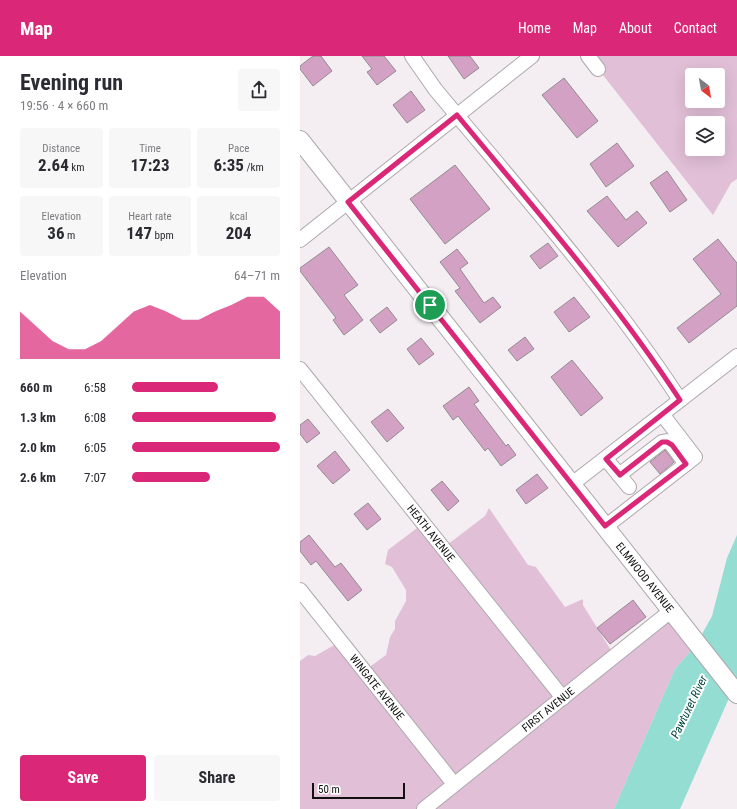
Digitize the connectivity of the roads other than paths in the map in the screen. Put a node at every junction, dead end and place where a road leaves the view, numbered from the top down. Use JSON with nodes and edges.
{"nodes":[{"id":1,"x":412,"y":56,"type":"edge"},
{"id":2,"x":532,"y":56,"type":"edge"},
{"id":3,"x":588,"y":56,"type":"edge"},
{"id":4,"x":598,"y":69,"type":"dead end"},
{"id":5,"x":457,"y":115,"type":"junction"},
{"id":6,"x":300,"y":140,"type":"edge"},
{"id":7,"x":348,"y":202,"type":"junction"},
{"id":8,"x":300,"y":240,"type":"edge"},
{"id":9,"x":737,"y":356,"type":"edge"},
{"id":10,"x":300,"y":368,"type":"edge"},
{"id":11,"x":680,"y":400,"type":"junction"},
{"id":12,"x":662,"y":414,"type":"junction"},
{"id":13,"x":606,"y":459,"type":"junction"},
{"id":14,"x":686,"y":464,"type":"junction"},
{"id":15,"x":620,"y":475,"type":"junction"},
{"id":16,"x":572,"y":484,"type":"junction"},
{"id":17,"x":629,"y":487,"type":"dead end"},
{"id":18,"x":605,"y":526,"type":"junction"},
{"id":19,"x":300,"y":590,"type":"edge"},
{"id":20,"x":672,"y":610,"type":"junction"},
{"id":21,"x":737,"y":694,"type":"edge"},
{"id":22,"x":563,"y":698,"type":"junction"},
{"id":23,"x":454,"y":784,"type":"junction"},
{"id":24,"x":424,"y":809,"type":"edge"}],
"edges":[{"from":1,"to":5,"type":"street"},
{"from":2,"to":5,"type":"street"},
{"from":3,"to":4,"type":"street"},
{"from":5,"to":7,"type":"street"},
{"from":5,"to":11,"type":"street"},
{"from":6,"to":7,"type":"main road","name":"ELMWOOD AVENUE"},
{"from":7,"to":8,"type":"street"},
{"from":7,"to":16,"type":"main road","name":"ELMWOOD AVENUE"},
{"from":9,"to":11,"type":"street"},
{"from":10,"to":22,"type":"street","name":"HEATH AVENUE"},
{"from":11,"to":12,"type":"street"},
{"from":12,"to":13,"type":"street"},
{"from":12,"to":14,"type":"street"},
{"from":13,"to":15,"type":"street"},
{"from":13,"to":16,"type":"street"},
{"from":14,"to":15,"type":"street"},
{"from":14,"to":18,"type":"street"},
{"from":15,"to":17,"type":"street"},
{"from":16,"to":18,"type":"main road","name":"ELMWOOD AVENUE"},
{"from":18,"to":20,"type":"main road","name":"ELMWOOD AVENUE"},
{"from":19,"to":23,"type":"street","name":"WINGATE AVENUE"},
{"from":20,"to":21,"type":"main road","name":"ELMWOOD AVENUE"},
{"from":20,"to":22,"type":"street","name":"FIRST AVENUE"},
{"from":22,"to":23,"type":"street","name":"FIRST AVENUE"},
{"from":23,"to":24,"type":"street","name":"FIRST AVENUE"}]}
